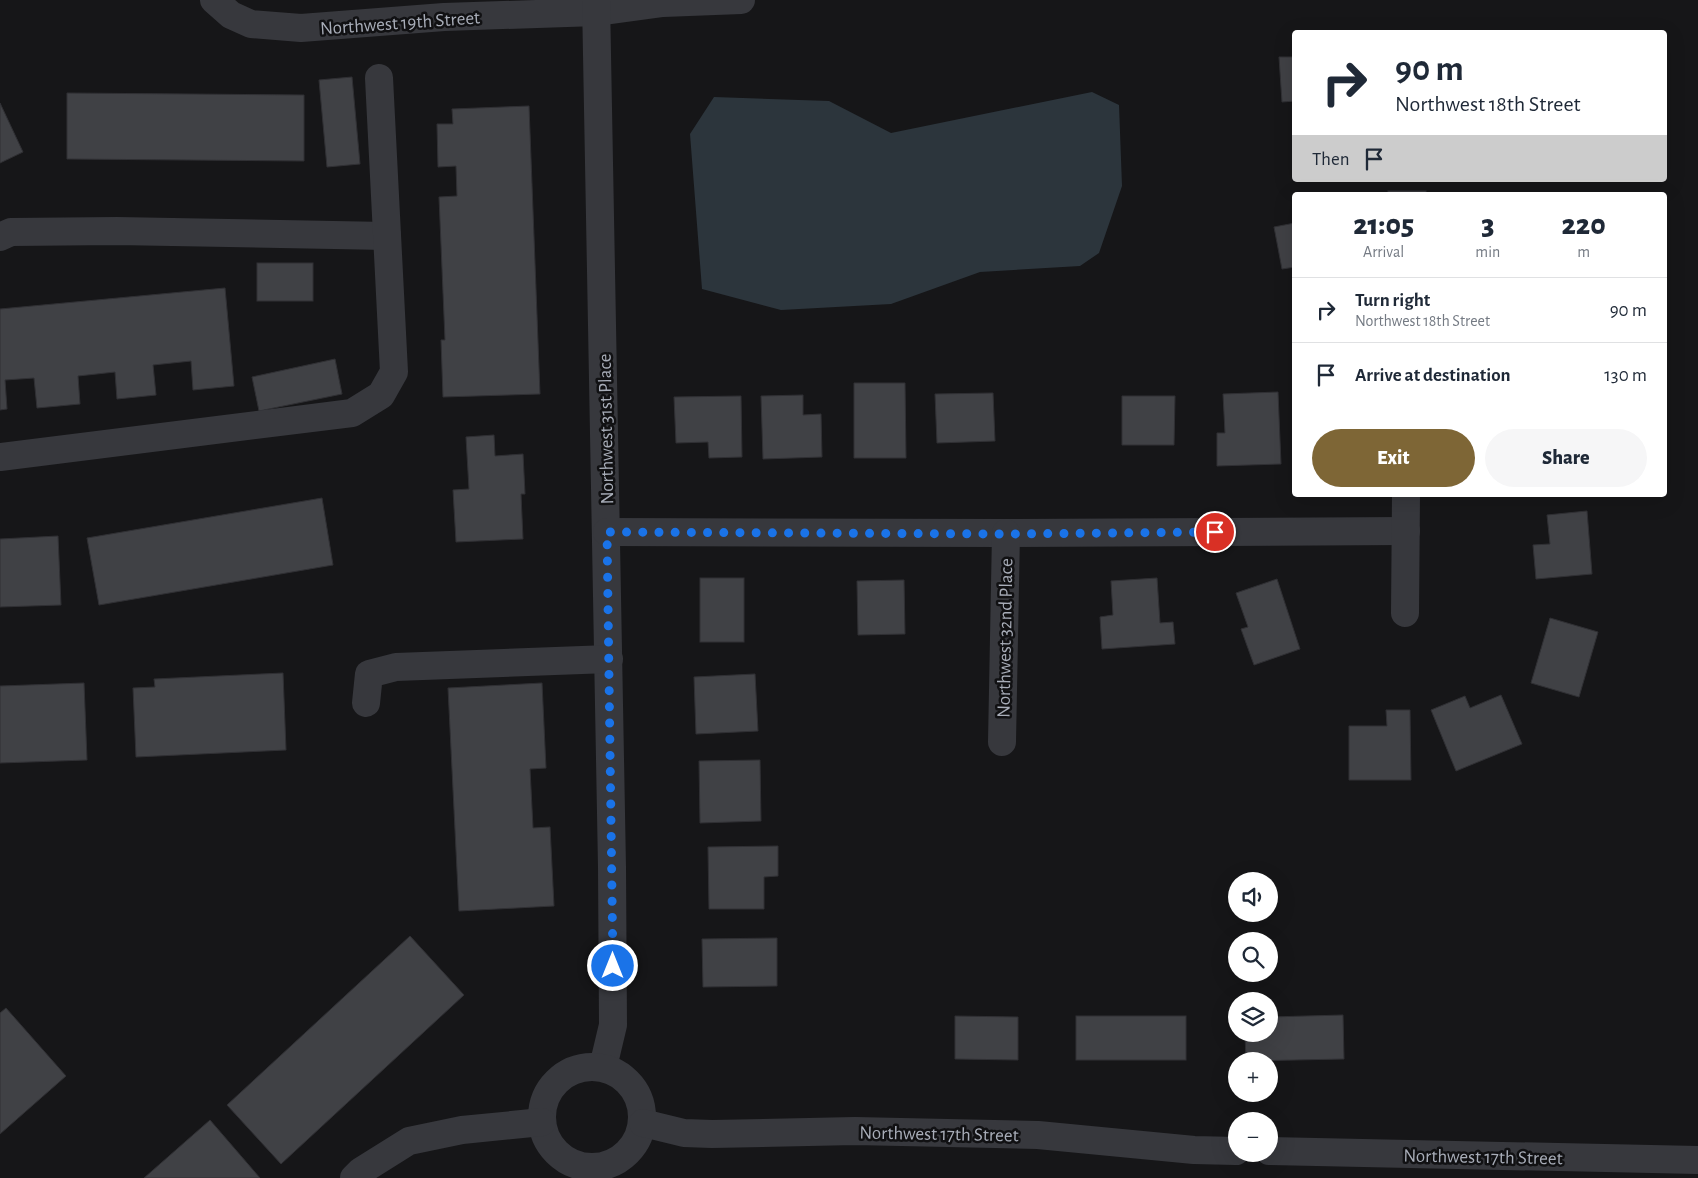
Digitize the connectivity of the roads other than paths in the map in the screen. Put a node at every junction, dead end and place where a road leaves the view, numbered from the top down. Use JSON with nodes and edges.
{"nodes":[{"id":1,"x":741,"y":0,"type":"edge"},
{"id":2,"x":214,"y":1,"type":"edge"},
{"id":3,"x":596,"y":6,"type":"edge"},
{"id":4,"x":379,"y":78,"type":"dead end"},
{"id":5,"x":387,"y":236,"type":"junction"},
{"id":6,"x":0,"y":237,"type":"edge"},
{"id":7,"x":0,"y":456,"type":"edge"},
{"id":8,"x":1406,"y":497,"type":"edge"},
{"id":9,"x":1406,"y":531,"type":"junction"},
{"id":10,"x":607,"y":532,"type":"junction"},
{"id":11,"x":1006,"y":534,"type":"junction"},
{"id":12,"x":1405,"y":612,"type":"dead end"},
{"id":13,"x":609,"y":659,"type":"junction"},
{"id":14,"x":366,"y":703,"type":"dead end"},
{"id":15,"x":1002,"y":742,"type":"dead end"},
{"id":16,"x":603,"y":1067,"type":"junction"},
{"id":17,"x":542,"y":1122,"type":"junction"},
{"id":18,"x":643,"y":1123,"type":"junction"},
{"id":19,"x":1228,"y":1151,"type":"edge"},
{"id":20,"x":1278,"y":1151,"type":"edge"},
{"id":21,"x":1696,"y":1166,"type":"edge"},
{"id":22,"x":586,"y":1173,"type":"edge"},
{"id":23,"x":354,"y":1178,"type":"edge"}],
"edges":[{"from":1,"to":3,"type":"street","name":"Northwest 19th Street"},
{"from":2,"to":3,"type":"street","name":"Northwest 19th Street"},
{"from":3,"to":10,"type":"street","name":"Northwest 31st Place"},
{"from":4,"to":5,"type":"street"},
{"from":5,"to":6,"type":"street"},
{"from":5,"to":7,"type":"street"},
{"from":8,"to":9,"type":"street"},
{"from":9,"to":11,"type":"street"},
{"from":9,"to":12,"type":"street"},
{"from":10,"to":11,"type":"street"},
{"from":10,"to":13,"type":"street","name":"Northwest 31st Place"},
{"from":11,"to":15,"type":"street","name":"Northwest 32nd Place"},
{"from":13,"to":14,"type":"street"},
{"from":13,"to":16,"type":"street","name":"Northwest 31st Place"},
{"from":16,"to":17,"type":"street"},
{"from":16,"to":18,"type":"street"},
{"from":17,"to":22,"type":"street"},
{"from":17,"to":23,"type":"street"},
{"from":18,"to":19,"type":"street","name":"Northwest 17th Street"},
{"from":18,"to":22,"type":"street"},
{"from":20,"to":21,"type":"street","name":"Northwest 17th Street"}]}
